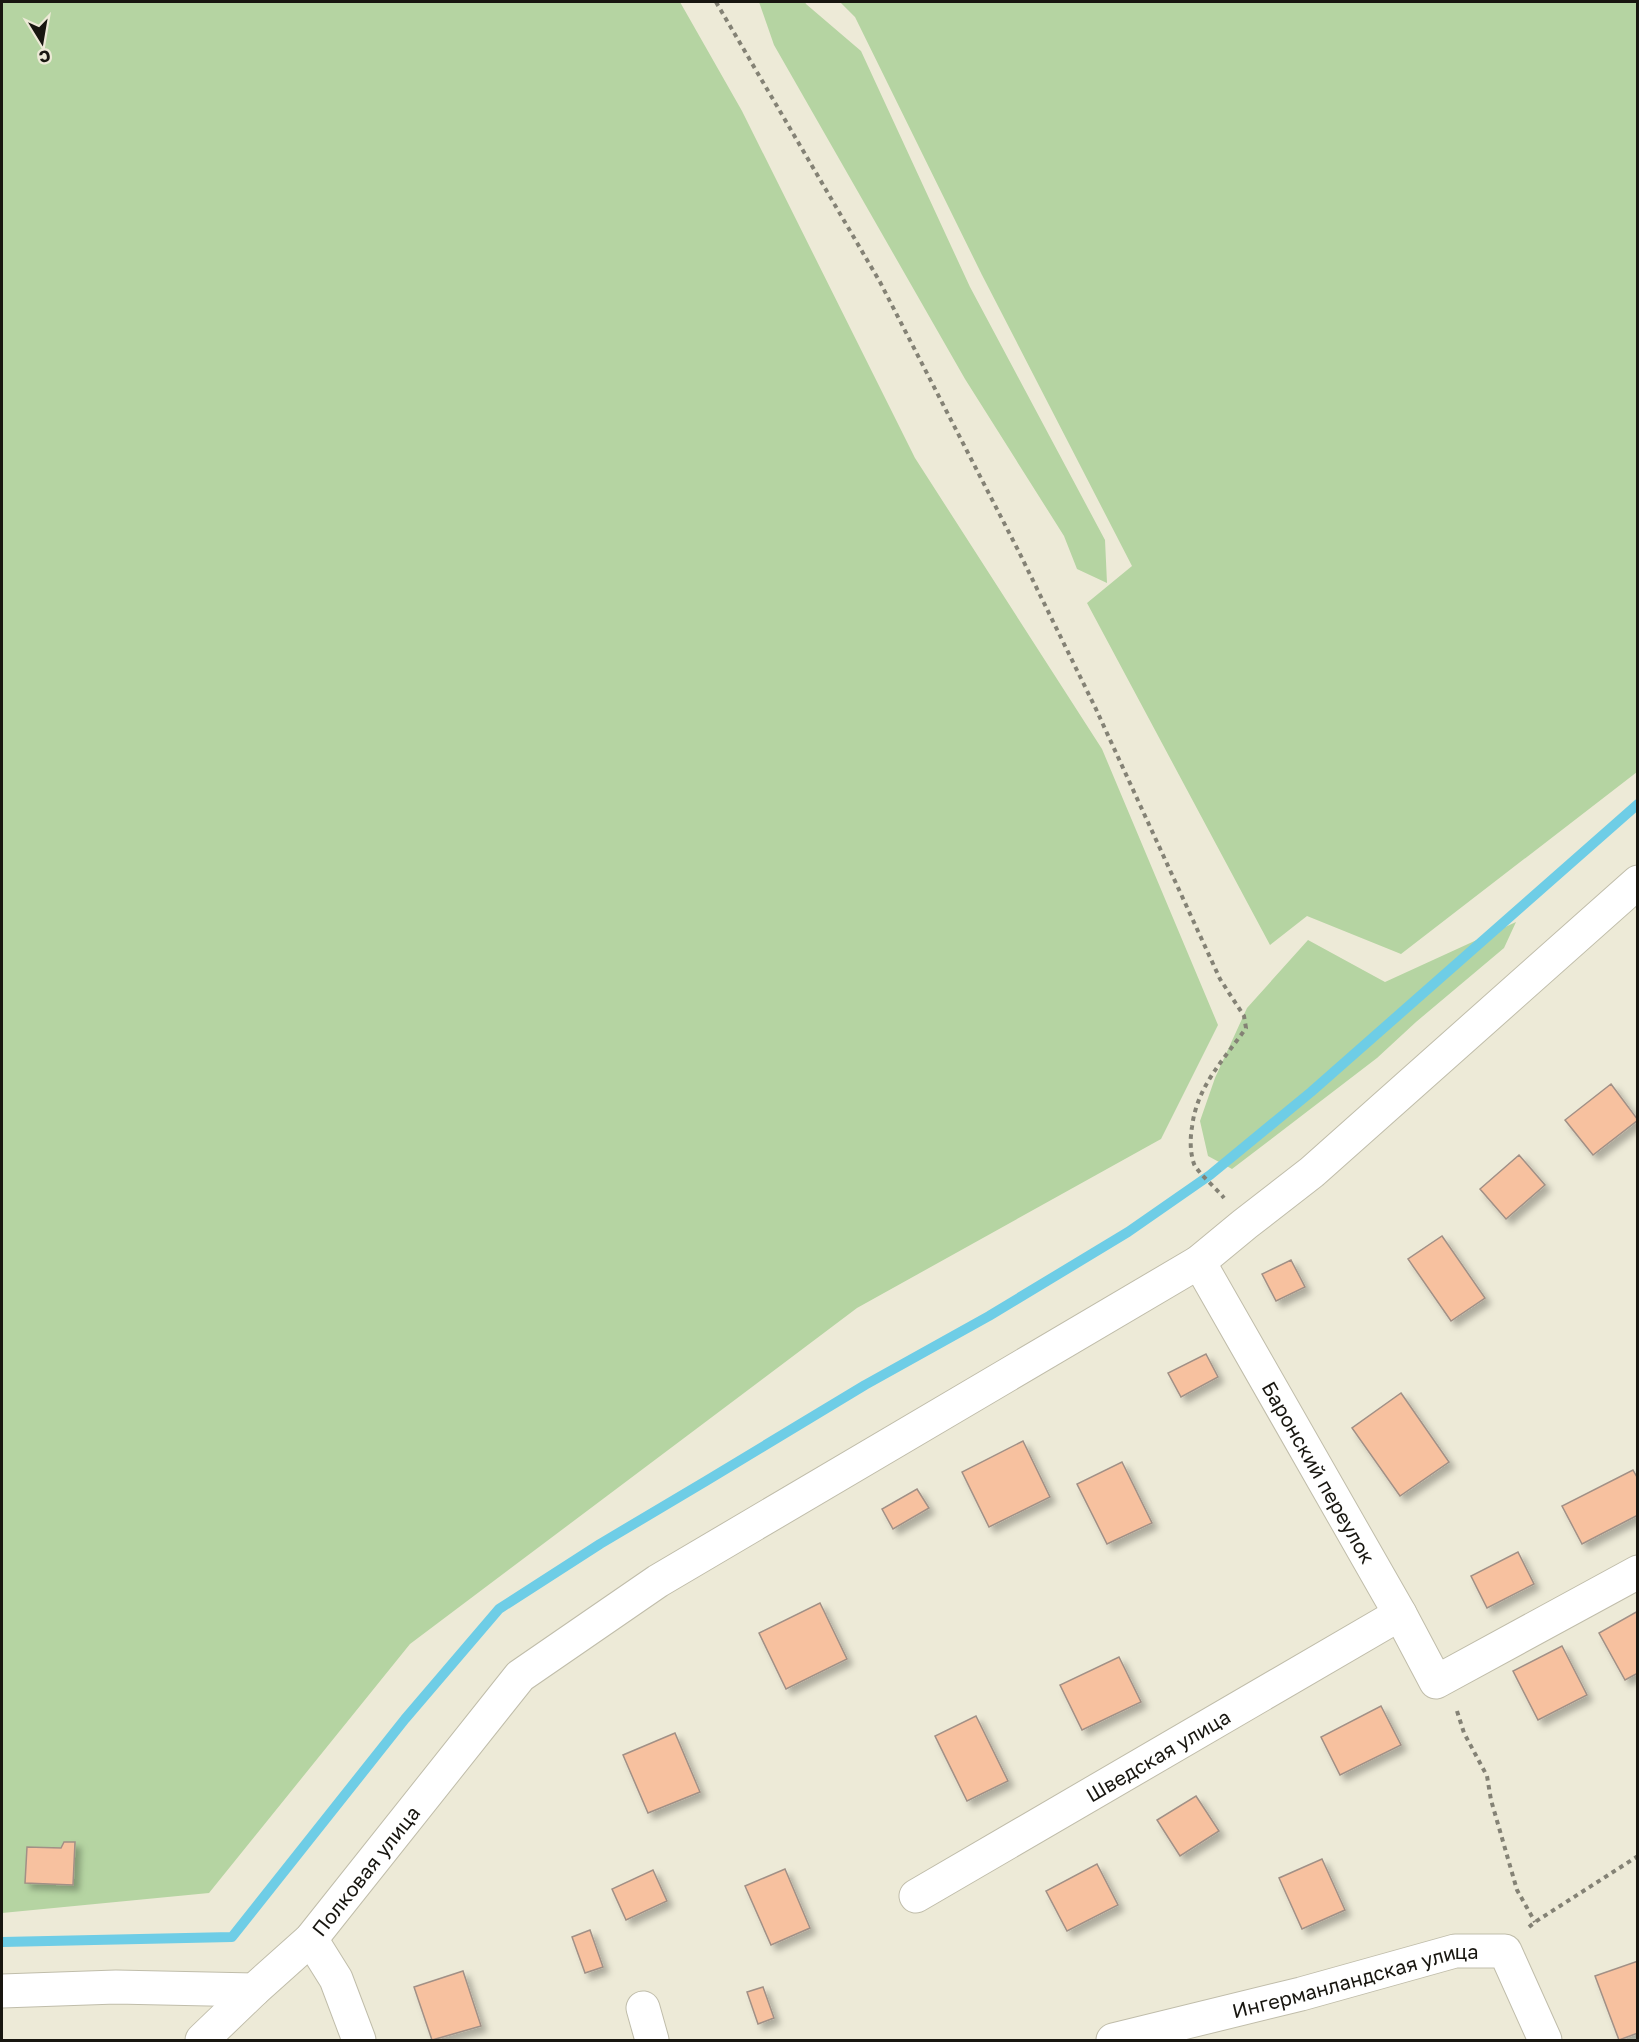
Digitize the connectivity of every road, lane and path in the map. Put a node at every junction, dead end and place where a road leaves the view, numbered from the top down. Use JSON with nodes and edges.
{"nodes":[{"id":1,"x":716,"y":2,"type":"edge"},
{"id":2,"x":1638,"y":882,"type":"edge"},
{"id":3,"x":1221,"y":1194,"type":"dead end"},
{"id":4,"x":1199,"y":1262,"type":"junction"},
{"id":5,"x":1638,"y":1572,"type":"edge"},
{"id":6,"x":1400,"y":1614,"type":"junction"},
{"id":7,"x":1436,"y":1682,"type":"junction"},
{"id":8,"x":1638,"y":1856,"type":"edge"},
{"id":9,"x":916,"y":1896,"type":"dead end"},
{"id":10,"x":1535,"y":1922,"type":"junction"},
{"id":11,"x":311,"y":1940,"type":"junction"},
{"id":12,"x":1505,"y":1951,"type":"junction"},
{"id":13,"x":254,"y":1990,"type":"junction"},
{"id":14,"x":2,"y":1991,"type":"edge"},
{"id":15,"x":643,"y":2008,"type":"dead end"},
{"id":16,"x":202,"y":2040,"type":"edge"},
{"id":17,"x":359,"y":2040,"type":"edge"},
{"id":18,"x":652,"y":2040,"type":"edge"},
{"id":19,"x":1113,"y":2040,"type":"edge"},
{"id":20,"x":1545,"y":2040,"type":"edge"}],
"edges":[{"from":1,"to":3,"type":"path"},
{"from":2,"to":4,"type":"street","name":"Полковая улица"},
{"from":4,"to":6,"type":"street","name":"Баронский переулок"},
{"from":4,"to":11,"type":"street","name":"Полковая улица"},
{"from":5,"to":7,"type":"street"},
{"from":6,"to":7,"type":"street","name":"Баронский переулок"},
{"from":6,"to":9,"type":"street","name":"Шведская улица"},
{"from":7,"to":10,"type":"path"},
{"from":8,"to":10,"type":"path"},
{"from":10,"to":12,"type":"path"},
{"from":11,"to":13,"type":"street","name":"Полковая улица"},
{"from":11,"to":17,"type":"street"},
{"from":12,"to":19,"type":"street","name":"Ингерманландская улица"},
{"from":12,"to":20,"type":"street","name":"Ингерманландская улица"},
{"from":13,"to":14,"type":"street"},
{"from":13,"to":16,"type":"street","name":"Полковая улица"},
{"from":15,"to":18,"type":"street"}]}
